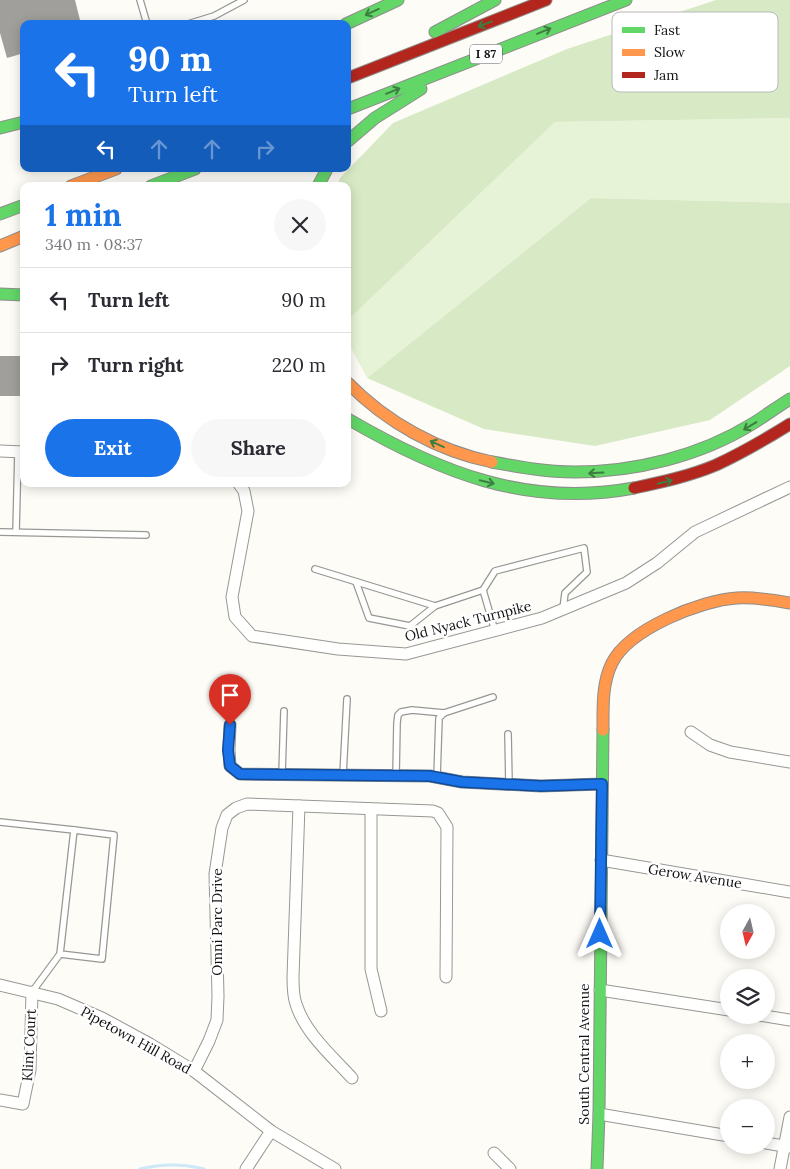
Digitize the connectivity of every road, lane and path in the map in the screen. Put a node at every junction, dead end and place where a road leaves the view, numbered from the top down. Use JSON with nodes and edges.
{"nodes":[{"id":1,"x":140,"y":0,"type":"edge"},
{"id":2,"x":244,"y":0,"type":"edge"},
{"id":3,"x":398,"y":0,"type":"edge"},
{"id":4,"x":496,"y":0,"type":"edge"},
{"id":5,"x":546,"y":0,"type":"edge"},
{"id":6,"x":626,"y":0,"type":"edge"},
{"id":7,"x":146,"y":20,"type":"edge"},
{"id":8,"x":201,"y":20,"type":"edge"},
{"id":9,"x":351,"y":22,"type":"edge"},
{"id":10,"x":466,"y":62,"type":"junction"},
{"id":11,"x":351,"y":76,"type":"edge"},
{"id":12,"x":351,"y":77,"type":"edge"},
{"id":13,"x":351,"y":108,"type":"edge"},
{"id":14,"x":20,"y":123,"type":"edge"},
{"id":15,"x":0,"y":128,"type":"edge"},
{"id":16,"x":351,"y":138,"type":"edge"},
{"id":17,"x":108,"y":172,"type":"edge"},
{"id":18,"x":187,"y":172,"type":"edge"},
{"id":19,"x":82,"y":182,"type":"edge"},
{"id":20,"x":161,"y":182,"type":"edge"},
{"id":21,"x":20,"y":206,"type":"edge"},
{"id":22,"x":0,"y":214,"type":"edge"},
{"id":23,"x":20,"y":238,"type":"edge"},
{"id":24,"x":0,"y":246,"type":"edge"},
{"id":25,"x":0,"y":294,"type":"edge"},
{"id":26,"x":20,"y":294,"type":"edge"},
{"id":27,"x":351,"y":386,"type":"edge"},
{"id":28,"x":790,"y":399,"type":"edge"},
{"id":29,"x":351,"y":421,"type":"edge"},
{"id":30,"x":790,"y":424,"type":"edge"},
{"id":31,"x":0,"y":451,"type":"edge"},
{"id":32,"x":20,"y":452,"type":"edge"},
{"id":33,"x":20,"y":468,"type":"edge"},
{"id":34,"x":241,"y":487,"type":"edge"},
{"id":35,"x":790,"y":487,"type":"edge"},
{"id":36,"x":0,"y":532,"type":"edge"},
{"id":37,"x":16,"y":532,"type":"junction"},
{"id":38,"x":146,"y":535,"type":"dead end"},
{"id":39,"x":315,"y":569,"type":"dead end"},
{"id":40,"x":356,"y":582,"type":"junction"},
{"id":41,"x":483,"y":590,"type":"junction"},
{"id":42,"x":790,"y":603,"type":"edge"},
{"id":43,"x":435,"y":606,"type":"junction"},
{"id":44,"x":562,"y":609,"type":"junction"},
{"id":45,"x":495,"y":631,"type":"junction"},
{"id":46,"x":492,"y":697,"type":"dead end"},
{"id":47,"x":347,"y":698,"type":"dead end"},
{"id":48,"x":284,"y":711,"type":"dead end"},
{"id":49,"x":444,"y":713,"type":"junction"},
{"id":50,"x":230,"y":725,"type":"dead end"},
{"id":51,"x":691,"y":732,"type":"dead end"},
{"id":52,"x":508,"y":734,"type":"dead end"},
{"id":53,"x":790,"y":762,"type":"edge"},
{"id":54,"x":282,"y":775,"type":"junction"},
{"id":55,"x":343,"y":775,"type":"junction"},
{"id":56,"x":396,"y":776,"type":"junction"},
{"id":57,"x":436,"y":777,"type":"junction"},
{"id":58,"x":509,"y":784,"type":"junction"},
{"id":59,"x":602,"y":784,"type":"junction"},
{"id":60,"x":299,"y":806,"type":"junction"},
{"id":61,"x":371,"y":809,"type":"junction"},
{"id":62,"x":0,"y":822,"type":"edge"},
{"id":63,"x":74,"y":830,"type":"junction"},
{"id":64,"x":601,"y":860,"type":"junction"},
{"id":65,"x":790,"y":892,"type":"edge"},
{"id":66,"x":60,"y":954,"type":"junction"},
{"id":67,"x":446,"y":977,"type":"dead end"},
{"id":68,"x":0,"y":985,"type":"edge"},
{"id":69,"x":600,"y":990,"type":"junction"},
{"id":70,"x":32,"y":992,"type":"junction"},
{"id":71,"x":720,"y":1009,"type":"edge"},
{"id":72,"x":381,"y":1011,"type":"dead end"},
{"id":73,"x":775,"y":1018,"type":"edge"},
{"id":74,"x":790,"y":1020,"type":"edge"},
{"id":75,"x":194,"y":1071,"type":"junction"},
{"id":76,"x":352,"y":1078,"type":"dead end"},
{"id":77,"x":0,"y":1100,"type":"edge"},
{"id":78,"x":599,"y":1114,"type":"junction"},
{"id":79,"x":790,"y":1117,"type":"edge"},
{"id":80,"x":272,"y":1131,"type":"junction"},
{"id":81,"x":720,"y":1134,"type":"edge"},
{"id":82,"x":787,"y":1146,"type":"edge"},
{"id":83,"x":494,"y":1153,"type":"dead end"},
{"id":84,"x":246,"y":1169,"type":"edge"},
{"id":85,"x":335,"y":1169,"type":"edge"},
{"id":86,"x":510,"y":1169,"type":"edge"},
{"id":87,"x":597,"y":1169,"type":"edge"},
{"id":88,"x":780,"y":1169,"type":"edge"}],
"edges":[{"from":1,"to":7,"type":"lane"},
{"from":2,"to":8,"type":"lane"},
{"from":3,"to":9,"type":"main road","one_way":true},
{"from":4,"to":11,"type":"main road"},
{"from":5,"to":12,"type":"main road","number":"I 87","one_way":true},
{"from":10,"to":6,"type":"main road","number":"I 87","one_way":true},
{"from":13,"to":10,"type":"main road","number":"I 87","one_way":true},
{"from":10,"to":16,"type":"main road"},
{"from":14,"to":15,"type":"main road"},
{"from":17,"to":19,"type":"main road"},
{"from":18,"to":20,"type":"main road"},
{"from":21,"to":22,"type":"main road"},
{"from":23,"to":24,"type":"main road"},
{"from":25,"to":26,"type":"main road"},
{"from":28,"to":27,"type":"main road","one_way":true},
{"from":29,"to":30,"type":"main road","one_way":true},
{"from":31,"to":32,"type":"street"},
{"from":33,"to":37,"type":"lane"},
{"from":34,"to":45,"type":"street","name":"Old Nyack Turnpike"},
{"from":35,"to":44,"type":"street","name":"Old Nyack Turnpike"},
{"from":36,"to":37,"type":"lane"},
{"from":37,"to":38,"type":"lane"},
{"from":39,"to":40,"type":"lane"},
{"from":40,"to":43,"type":"lane"},
{"from":40,"to":43,"type":"lane"},
{"from":41,"to":43,"type":"lane"},
{"from":41,"to":44,"type":"lane"},
{"from":41,"to":45,"type":"lane"},
{"from":42,"to":59,"type":"main road","name":"South Central Avenue"},
{"from":44,"to":45,"type":"street","name":"Old Nyack Turnpike"},
{"from":46,"to":49,"type":"lane"},
{"from":47,"to":55,"type":"lane"},
{"from":48,"to":54,"type":"lane"},
{"from":49,"to":56,"type":"lane"},
{"from":49,"to":57,"type":"lane"},
{"from":50,"to":54,"type":"street"},
{"from":51,"to":53,"type":"street"},
{"from":52,"to":58,"type":"lane"},
{"from":54,"to":55,"type":"street"},
{"from":55,"to":56,"type":"street"},
{"from":56,"to":57,"type":"street"},
{"from":57,"to":58,"type":"street"},
{"from":58,"to":59,"type":"street"},
{"from":59,"to":64,"type":"main road","name":"South Central Avenue"},
{"from":60,"to":61,"type":"street","name":"Omni Parc Drive"},
{"from":60,"to":75,"type":"street","name":"Omni Parc Drive"},
{"from":60,"to":76,"type":"street"},
{"from":61,"to":67,"type":"street","name":"Omni Parc Drive"},
{"from":61,"to":72,"type":"street"},
{"from":62,"to":63,"type":"lane"},
{"from":63,"to":66,"type":"lane"},
{"from":63,"to":66,"type":"lane"},
{"from":64,"to":65,"type":"street","name":"Gerow Avenue"},
{"from":64,"to":69,"type":"main road","name":"South Central Avenue"},
{"from":66,"to":70,"type":"lane"},
{"from":68,"to":70,"type":"street","name":"Pipetown Hill Road"},
{"from":69,"to":71,"type":"street"},
{"from":69,"to":78,"type":"main road","name":"South Central Avenue"},
{"from":70,"to":75,"type":"street","name":"Pipetown Hill Road"},
{"from":70,"to":77,"type":"street","name":"Klint Court"},
{"from":73,"to":74,"type":"street"},
{"from":75,"to":80,"type":"street","name":"Pipetown Hill Road"},
{"from":78,"to":81,"type":"street"},
{"from":78,"to":87,"type":"main road","name":"South Central Avenue"},
{"from":79,"to":82,"type":"street"},
{"from":80,"to":84,"type":"street"},
{"from":80,"to":85,"type":"street","name":"Pipetown Hill Road"},
{"from":82,"to":88,"type":"street"},
{"from":83,"to":86,"type":"street"}]}
